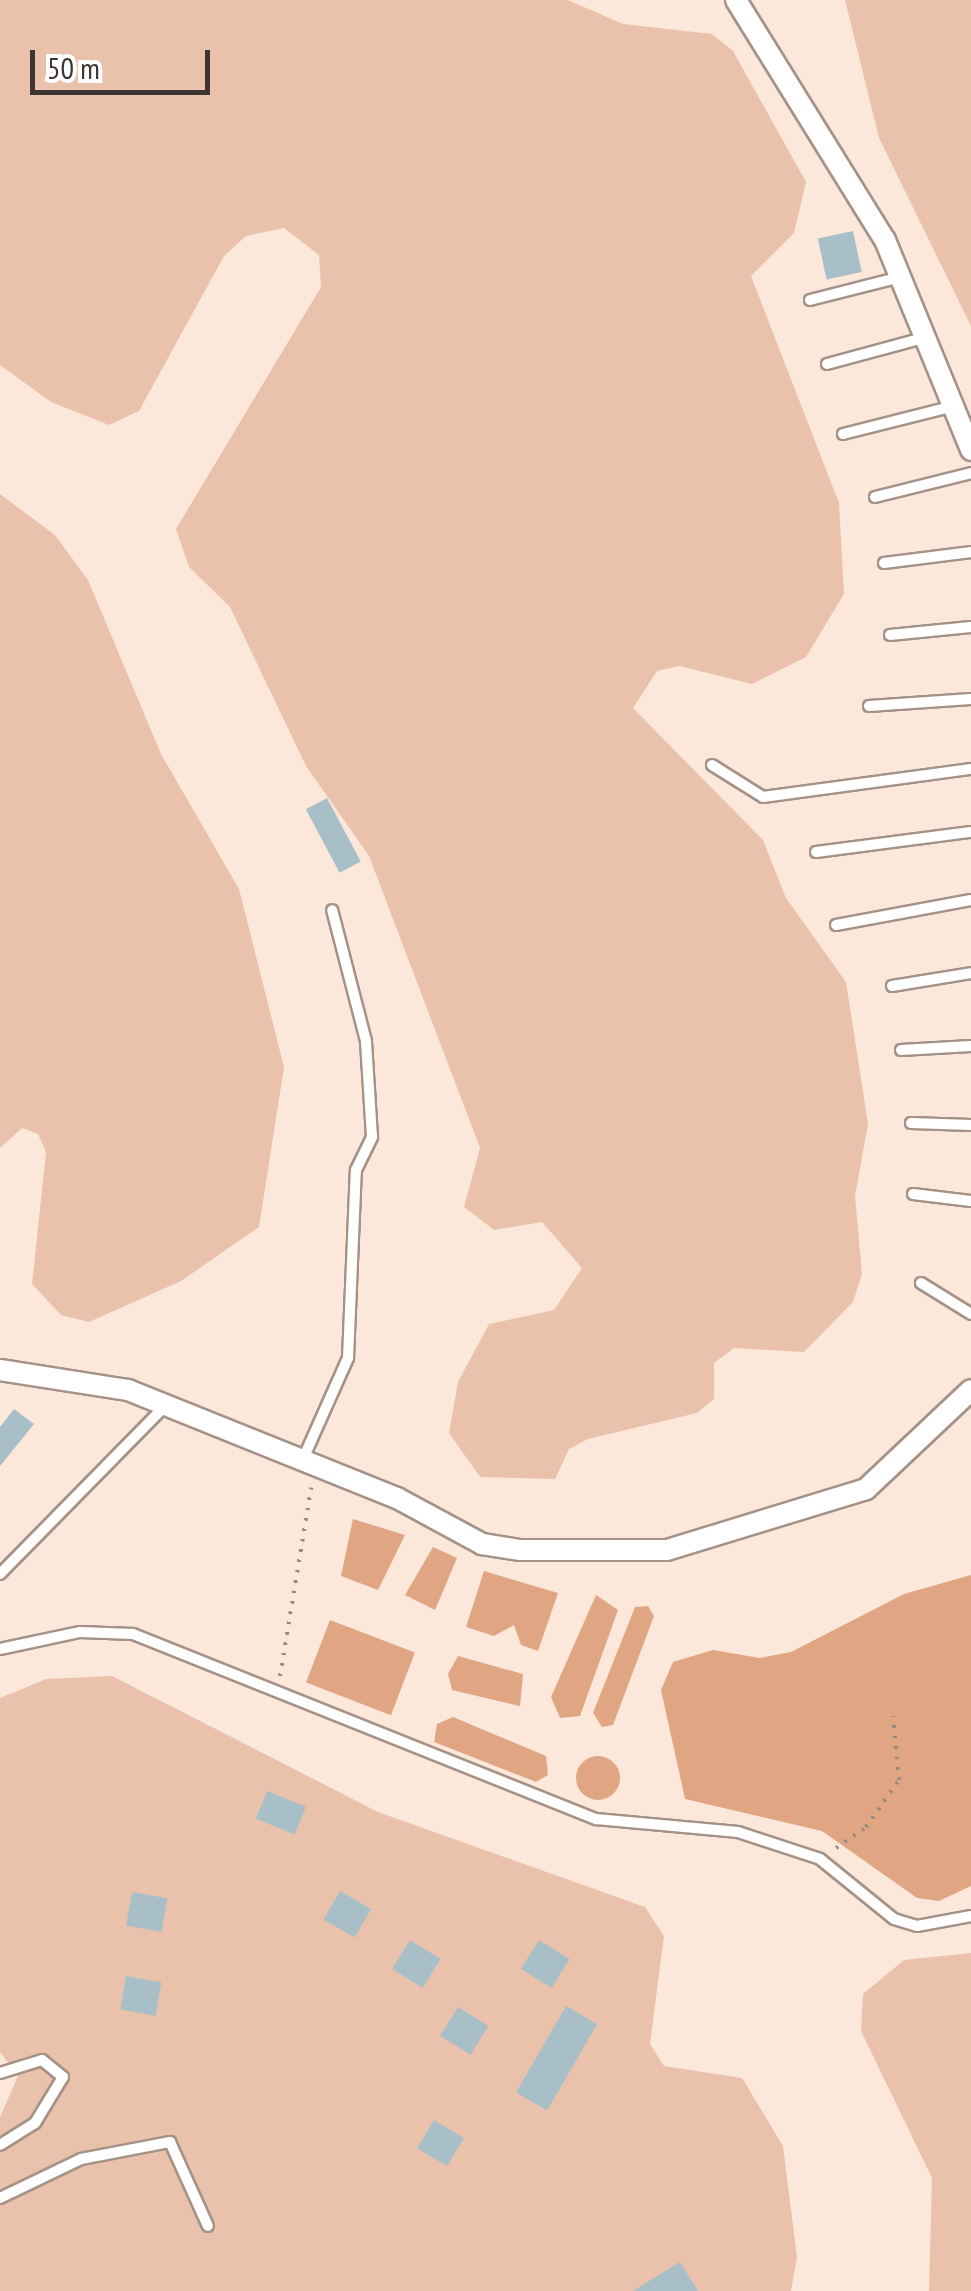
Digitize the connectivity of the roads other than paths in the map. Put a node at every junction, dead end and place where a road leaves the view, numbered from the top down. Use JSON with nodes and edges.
{"nodes":[{"id":1,"x":736,"y":0,"type":"edge"},
{"id":2,"x":903,"y":276,"type":"junction"},
{"id":3,"x":810,"y":300,"type":"dead end"},
{"id":4,"x":931,"y":336,"type":"junction"},
{"id":5,"x":826,"y":364,"type":"dead end"},
{"id":6,"x":956,"y":406,"type":"junction"},
{"id":7,"x":843,"y":434,"type":"dead end"},
{"id":8,"x":971,"y":450,"type":"edge"},
{"id":9,"x":971,"y":473,"type":"edge"},
{"id":10,"x":875,"y":497,"type":"dead end"},
{"id":11,"x":971,"y":552,"type":"edge"},
{"id":12,"x":884,"y":564,"type":"dead end"},
{"id":13,"x":971,"y":627,"type":"edge"},
{"id":14,"x":890,"y":635,"type":"dead end"},
{"id":15,"x":971,"y":699,"type":"edge"},
{"id":16,"x":869,"y":706,"type":"dead end"},
{"id":17,"x":712,"y":765,"type":"dead end"},
{"id":18,"x":971,"y":769,"type":"edge"},
{"id":19,"x":971,"y":832,"type":"edge"},
{"id":20,"x":816,"y":852,"type":"dead end"},
{"id":21,"x":971,"y":900,"type":"edge"},
{"id":22,"x":332,"y":910,"type":"dead end"},
{"id":23,"x":836,"y":925,"type":"dead end"},
{"id":24,"x":971,"y":973,"type":"edge"},
{"id":25,"x":892,"y":986,"type":"dead end"},
{"id":26,"x":971,"y":1046,"type":"edge"},
{"id":27,"x":901,"y":1050,"type":"dead end"},
{"id":28,"x":911,"y":1123,"type":"dead end"},
{"id":29,"x":971,"y":1125,"type":"edge"},
{"id":30,"x":913,"y":1194,"type":"dead end"},
{"id":31,"x":971,"y":1201,"type":"edge"},
{"id":32,"x":921,"y":1283,"type":"dead end"},
{"id":33,"x":971,"y":1314,"type":"edge"},
{"id":34,"x":0,"y":1370,"type":"edge"},
{"id":35,"x":971,"y":1390,"type":"edge"},
{"id":36,"x":164,"y":1408,"type":"junction"},
{"id":37,"x":309,"y":1462,"type":"junction"},
{"id":38,"x":0,"y":1574,"type":"edge"},
{"id":39,"x":0,"y":1649,"type":"edge"},
{"id":40,"x":971,"y":1916,"type":"edge"},
{"id":41,"x":0,"y":2074,"type":"edge"},
{"id":42,"x":0,"y":2144,"type":"edge"},
{"id":43,"x":0,"y":2198,"type":"edge"},
{"id":44,"x":208,"y":2226,"type":"dead end"}],
"edges":[{"from":1,"to":2,"type":"street"},
{"from":2,"to":3,"type":"lane"},
{"from":2,"to":4,"type":"street"},
{"from":4,"to":5,"type":"lane"},
{"from":4,"to":6,"type":"street"},
{"from":6,"to":7,"type":"lane"},
{"from":6,"to":8,"type":"street"},
{"from":9,"to":10,"type":"lane"},
{"from":11,"to":12,"type":"lane"},
{"from":13,"to":14,"type":"lane"},
{"from":15,"to":16,"type":"lane"},
{"from":17,"to":18,"type":"lane"},
{"from":19,"to":20,"type":"lane"},
{"from":21,"to":23,"type":"lane"},
{"from":22,"to":37,"type":"lane"},
{"from":24,"to":25,"type":"lane"},
{"from":26,"to":27,"type":"lane"},
{"from":28,"to":29,"type":"lane"},
{"from":30,"to":31,"type":"lane"},
{"from":32,"to":33,"type":"lane"},
{"from":34,"to":36,"type":"street"},
{"from":35,"to":37,"type":"street"},
{"from":36,"to":37,"type":"street"},
{"from":36,"to":38,"type":"lane"},
{"from":39,"to":40,"type":"lane"},
{"from":41,"to":42,"type":"lane"},
{"from":43,"to":44,"type":"lane"}]}
